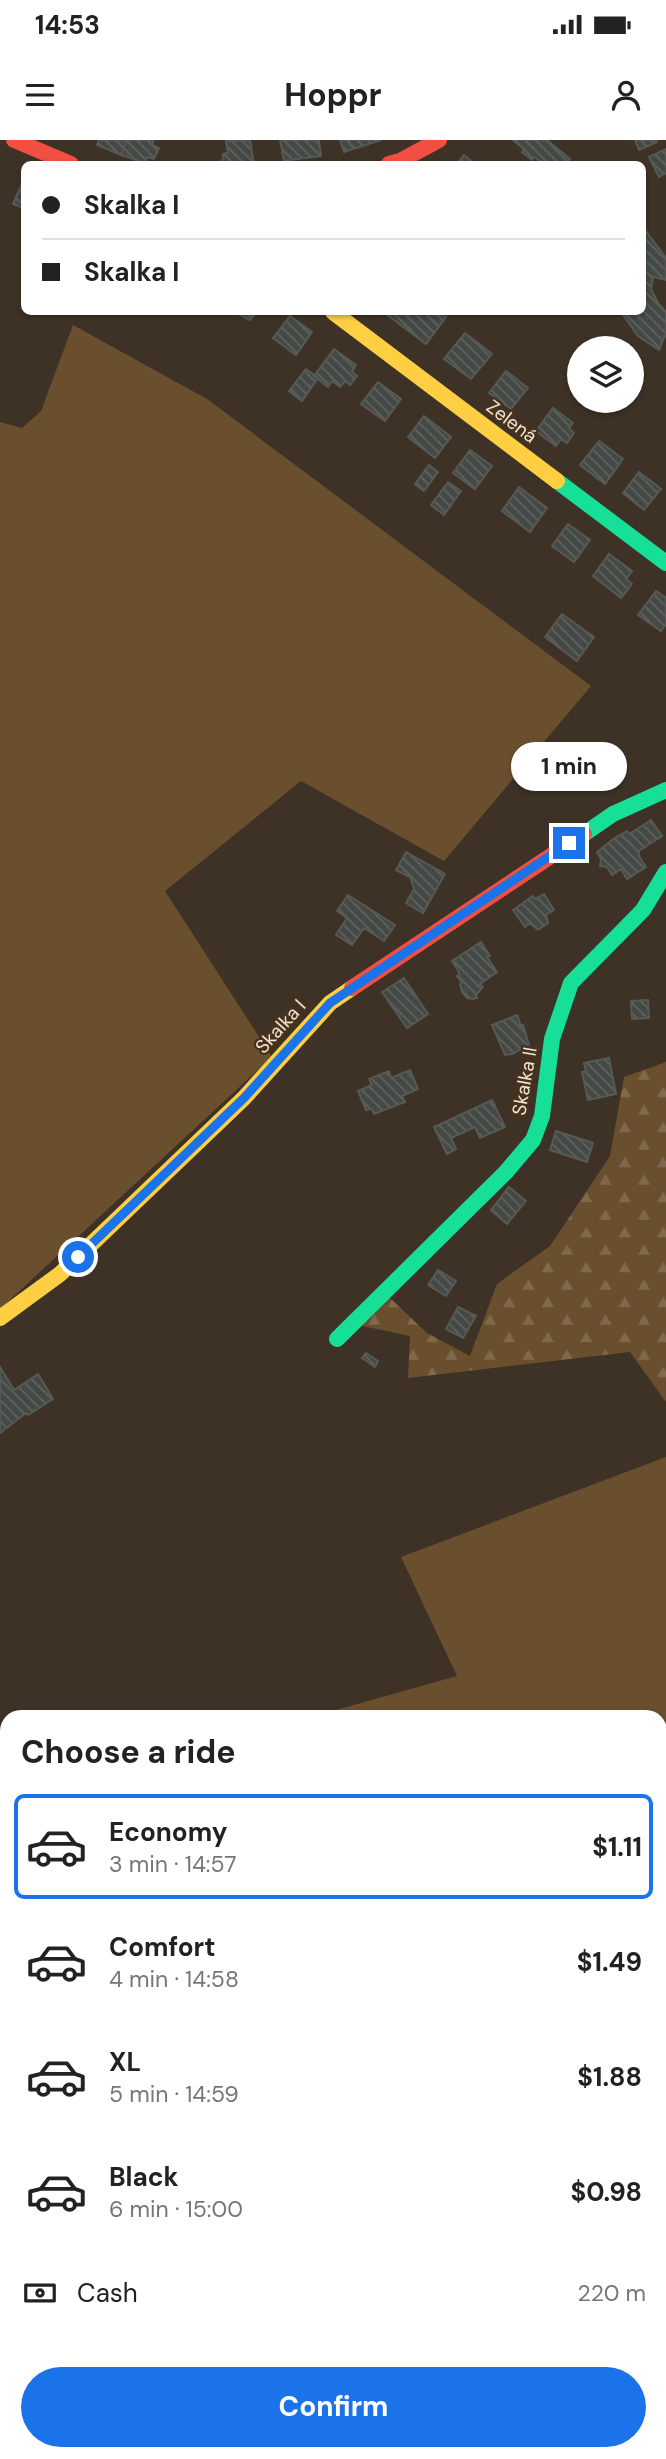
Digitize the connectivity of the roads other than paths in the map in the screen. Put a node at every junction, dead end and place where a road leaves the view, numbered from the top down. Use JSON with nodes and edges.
{"nodes":[{"id":1,"x":14,"y":140,"type":"edge"},
{"id":2,"x":439,"y":140,"type":"edge"},
{"id":3,"x":64,"y":161,"type":"edge"},
{"id":4,"x":400,"y":161,"type":"edge"},
{"id":5,"x":337,"y":315,"type":"edge"},
{"id":6,"x":666,"y":563,"type":"edge"},
{"id":7,"x":666,"y":790,"type":"edge"},
{"id":8,"x":666,"y":872,"type":"edge"},
{"id":9,"x":0,"y":1318,"type":"edge"},
{"id":10,"x":337,"y":1339,"type":"dead end"}],
"edges":[{"from":1,"to":3,"type":"street"},
{"from":2,"to":4,"type":"street"},
{"from":5,"to":6,"type":"street","name":"Zelená"},
{"from":7,"to":9,"type":"street","name":"Skalka I"},
{"from":8,"to":10,"type":"street","name":"Skalka II"}]}
